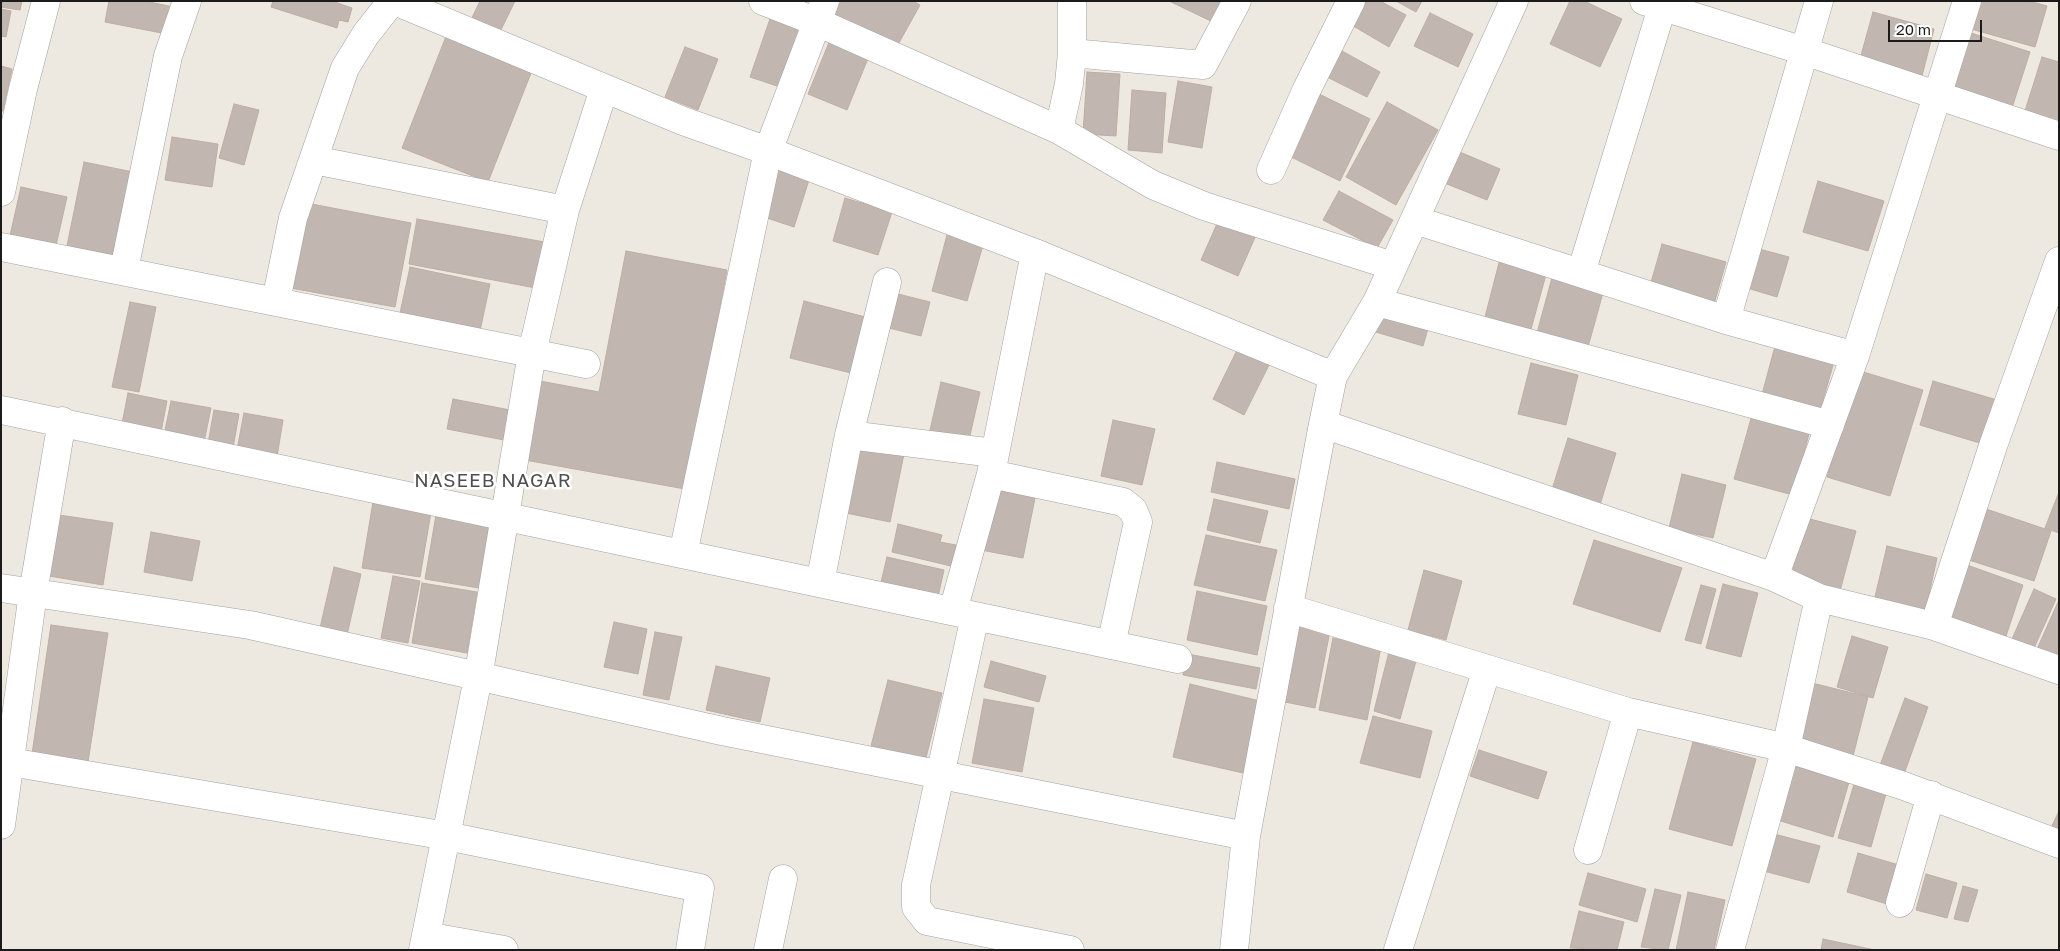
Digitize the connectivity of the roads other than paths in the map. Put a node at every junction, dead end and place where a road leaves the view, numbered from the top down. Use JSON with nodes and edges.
{"nodes":[{"id":1,"x":46,"y":1,"type":"edge"},
{"id":2,"x":187,"y":1,"type":"edge"},
{"id":3,"x":393,"y":1,"type":"edge"},
{"id":4,"x":763,"y":1,"type":"edge"},
{"id":5,"x":1072,"y":1,"type":"edge"},
{"id":6,"x":1238,"y":1,"type":"edge"},
{"id":7,"x":1351,"y":1,"type":"edge"},
{"id":8,"x":1514,"y":1,"type":"edge"},
{"id":9,"x":1819,"y":1,"type":"edge"},
{"id":10,"x":1967,"y":1,"type":"edge"},
{"id":11,"x":1657,"y":3,"type":"edge"},
{"id":12,"x":821,"y":11,"type":"edge"},
{"id":13,"x":1804,"y":51,"type":"junction"},
{"id":14,"x":1072,"y":53,"type":"junction"},
{"id":15,"x":604,"y":89,"type":"junction"},
{"id":16,"x":1936,"y":96,"type":"junction"},
{"id":17,"x":1059,"y":130,"type":"junction"},
{"id":18,"x":2059,"y":136,"type":"edge"},
{"id":19,"x":768,"y":151,"type":"junction"},
{"id":20,"x":314,"y":160,"type":"junction"},
{"id":21,"x":1271,"y":170,"type":"dead end"},
{"id":22,"x":1,"y":192,"type":"edge"},
{"id":23,"x":565,"y":210,"type":"junction"},
{"id":24,"x":1415,"y":220,"type":"junction"},
{"id":25,"x":1,"y":247,"type":"edge"},
{"id":26,"x":1035,"y":253,"type":"junction"},
{"id":27,"x":2059,"y":261,"type":"edge"},
{"id":28,"x":1393,"y":266,"type":"junction"},
{"id":29,"x":124,"y":270,"type":"junction"},
{"id":30,"x":1581,"y":273,"type":"junction"},
{"id":31,"x":887,"y":282,"type":"dead end"},
{"id":32,"x":276,"y":301,"type":"junction"},
{"id":33,"x":1377,"y":302,"type":"junction"},
{"id":34,"x":1726,"y":320,"type":"junction"},
{"id":35,"x":532,"y":353,"type":"junction"},
{"id":36,"x":1855,"y":356,"type":"junction"},
{"id":37,"x":586,"y":364,"type":"dead end"},
{"id":38,"x":1333,"y":376,"type":"junction"},
{"id":39,"x":1,"y":410,"type":"edge"},
{"id":40,"x":62,"y":421,"type":"junction"},
{"id":41,"x":1323,"y":424,"type":"junction"},
{"id":42,"x":1830,"y":425,"type":"junction"},
{"id":43,"x":849,"y":435,"type":"junction"},
{"id":44,"x":993,"y":464,"type":"junction"},
{"id":45,"x":505,"y":516,"type":"junction"},
{"id":46,"x":682,"y":554,"type":"junction"},
{"id":47,"x":1774,"y":576,"type":"junction"},
{"id":48,"x":820,"y":583,"type":"junction"},
{"id":49,"x":1,"y":588,"type":"edge"},
{"id":50,"x":33,"y":593,"type":"junction"},
{"id":51,"x":1819,"y":598,"type":"junction"},
{"id":52,"x":1288,"y":608,"type":"junction"},
{"id":53,"x":964,"y":613,"type":"junction"},
{"id":54,"x":1934,"y":626,"type":"junction"},
{"id":55,"x":1111,"y":645,"type":"junction"},
{"id":56,"x":1178,"y":659,"type":"dead end"},
{"id":57,"x":1487,"y":670,"type":"junction"},
{"id":58,"x":2059,"y":670,"type":"edge"},
{"id":59,"x":478,"y":678,"type":"junction"},
{"id":60,"x":1628,"y":712,"type":"junction"},
{"id":61,"x":1786,"y":748,"type":"junction"},
{"id":62,"x":10,"y":762,"type":"junction"},
{"id":63,"x":941,"y":776,"type":"junction"},
{"id":64,"x":1931,"y":795,"type":"junction"},
{"id":65,"x":2,"y":811,"type":"edge"},
{"id":66,"x":447,"y":836,"type":"junction"},
{"id":67,"x":1246,"y":836,"type":"junction"},
{"id":68,"x":2059,"y":844,"type":"edge"},
{"id":69,"x":1588,"y":850,"type":"dead end"},
{"id":70,"x":783,"y":879,"type":"dead end"},
{"id":71,"x":1900,"y":903,"type":"dead end"},
{"id":72,"x":425,"y":943,"type":"edge"},
{"id":73,"x":504,"y":950,"type":"edge"},
{"id":74,"x":690,"y":950,"type":"edge"},
{"id":75,"x":768,"y":950,"type":"edge"},
{"id":76,"x":1070,"y":950,"type":"edge"},
{"id":77,"x":1234,"y":950,"type":"edge"},
{"id":78,"x":1398,"y":950,"type":"edge"},
{"id":79,"x":1730,"y":950,"type":"edge"}],
"edges":[{"from":1,"to":22,"type":"street"},
{"from":2,"to":29,"type":"street"},
{"from":3,"to":15,"type":"street"},
{"from":3,"to":20,"type":"street"},
{"from":4,"to":12,"type":"street"},
{"from":5,"to":14,"type":"street"},
{"from":6,"to":14,"type":"street"},
{"from":7,"to":21,"type":"street"},
{"from":8,"to":24,"type":"street"},
{"from":9,"to":13,"type":"street"},
{"from":10,"to":16,"type":"street"},
{"from":11,"to":13,"type":"street"},
{"from":11,"to":30,"type":"street"},
{"from":12,"to":17,"type":"street"},
{"from":12,"to":19,"type":"street"},
{"from":13,"to":16,"type":"street"},
{"from":13,"to":34,"type":"street"},
{"from":14,"to":17,"type":"street"},
{"from":15,"to":19,"type":"street"},
{"from":15,"to":23,"type":"street"},
{"from":16,"to":18,"type":"street"},
{"from":16,"to":36,"type":"street"},
{"from":17,"to":28,"type":"street"},
{"from":19,"to":26,"type":"street"},
{"from":19,"to":46,"type":"street"},
{"from":20,"to":23,"type":"street"},
{"from":20,"to":32,"type":"street"},
{"from":23,"to":35,"type":"street"},
{"from":24,"to":28,"type":"street"},
{"from":24,"to":30,"type":"street"},
{"from":25,"to":29,"type":"street"},
{"from":26,"to":38,"type":"street"},
{"from":26,"to":44,"type":"street"},
{"from":27,"to":54,"type":"street"},
{"from":28,"to":33,"type":"street"},
{"from":29,"to":32,"type":"street"},
{"from":30,"to":34,"type":"street"},
{"from":31,"to":43,"type":"street"},
{"from":32,"to":35,"type":"street"},
{"from":33,"to":38,"type":"street"},
{"from":33,"to":42,"type":"street"},
{"from":34,"to":36,"type":"street"},
{"from":35,"to":37,"type":"street"},
{"from":35,"to":45,"type":"street"},
{"from":36,"to":42,"type":"street"},
{"from":38,"to":41,"type":"street"},
{"from":39,"to":40,"type":"street"},
{"from":40,"to":45,"type":"street"},
{"from":40,"to":50,"type":"street"},
{"from":41,"to":47,"type":"street"},
{"from":41,"to":52,"type":"street"},
{"from":42,"to":47,"type":"street"},
{"from":43,"to":44,"type":"street"},
{"from":43,"to":48,"type":"street"},
{"from":44,"to":53,"type":"street"},
{"from":44,"to":55,"type":"street"},
{"from":45,"to":46,"type":"street"},
{"from":45,"to":59,"type":"street"},
{"from":46,"to":48,"type":"street"},
{"from":47,"to":51,"type":"street"},
{"from":48,"to":53,"type":"street"},
{"from":49,"to":50,"type":"street"},
{"from":50,"to":59,"type":"street"},
{"from":50,"to":62,"type":"street"},
{"from":51,"to":54,"type":"street"},
{"from":51,"to":61,"type":"street"},
{"from":52,"to":57,"type":"street"},
{"from":52,"to":67,"type":"street"},
{"from":53,"to":55,"type":"street"},
{"from":53,"to":63,"type":"street"},
{"from":54,"to":58,"type":"street"},
{"from":55,"to":56,"type":"street"},
{"from":57,"to":60,"type":"street"},
{"from":57,"to":78,"type":"street"},
{"from":59,"to":63,"type":"street"},
{"from":59,"to":66,"type":"street"},
{"from":60,"to":61,"type":"street"},
{"from":60,"to":69,"type":"street"},
{"from":61,"to":64,"type":"street"},
{"from":61,"to":79,"type":"street"},
{"from":62,"to":65,"type":"street"},
{"from":62,"to":66,"type":"street"},
{"from":63,"to":67,"type":"street"},
{"from":63,"to":76,"type":"street"},
{"from":64,"to":68,"type":"street"},
{"from":64,"to":71,"type":"street"},
{"from":66,"to":72,"type":"street"},
{"from":66,"to":74,"type":"street"},
{"from":67,"to":77,"type":"street"},
{"from":70,"to":75,"type":"street"},
{"from":72,"to":73,"type":"street"}]}
